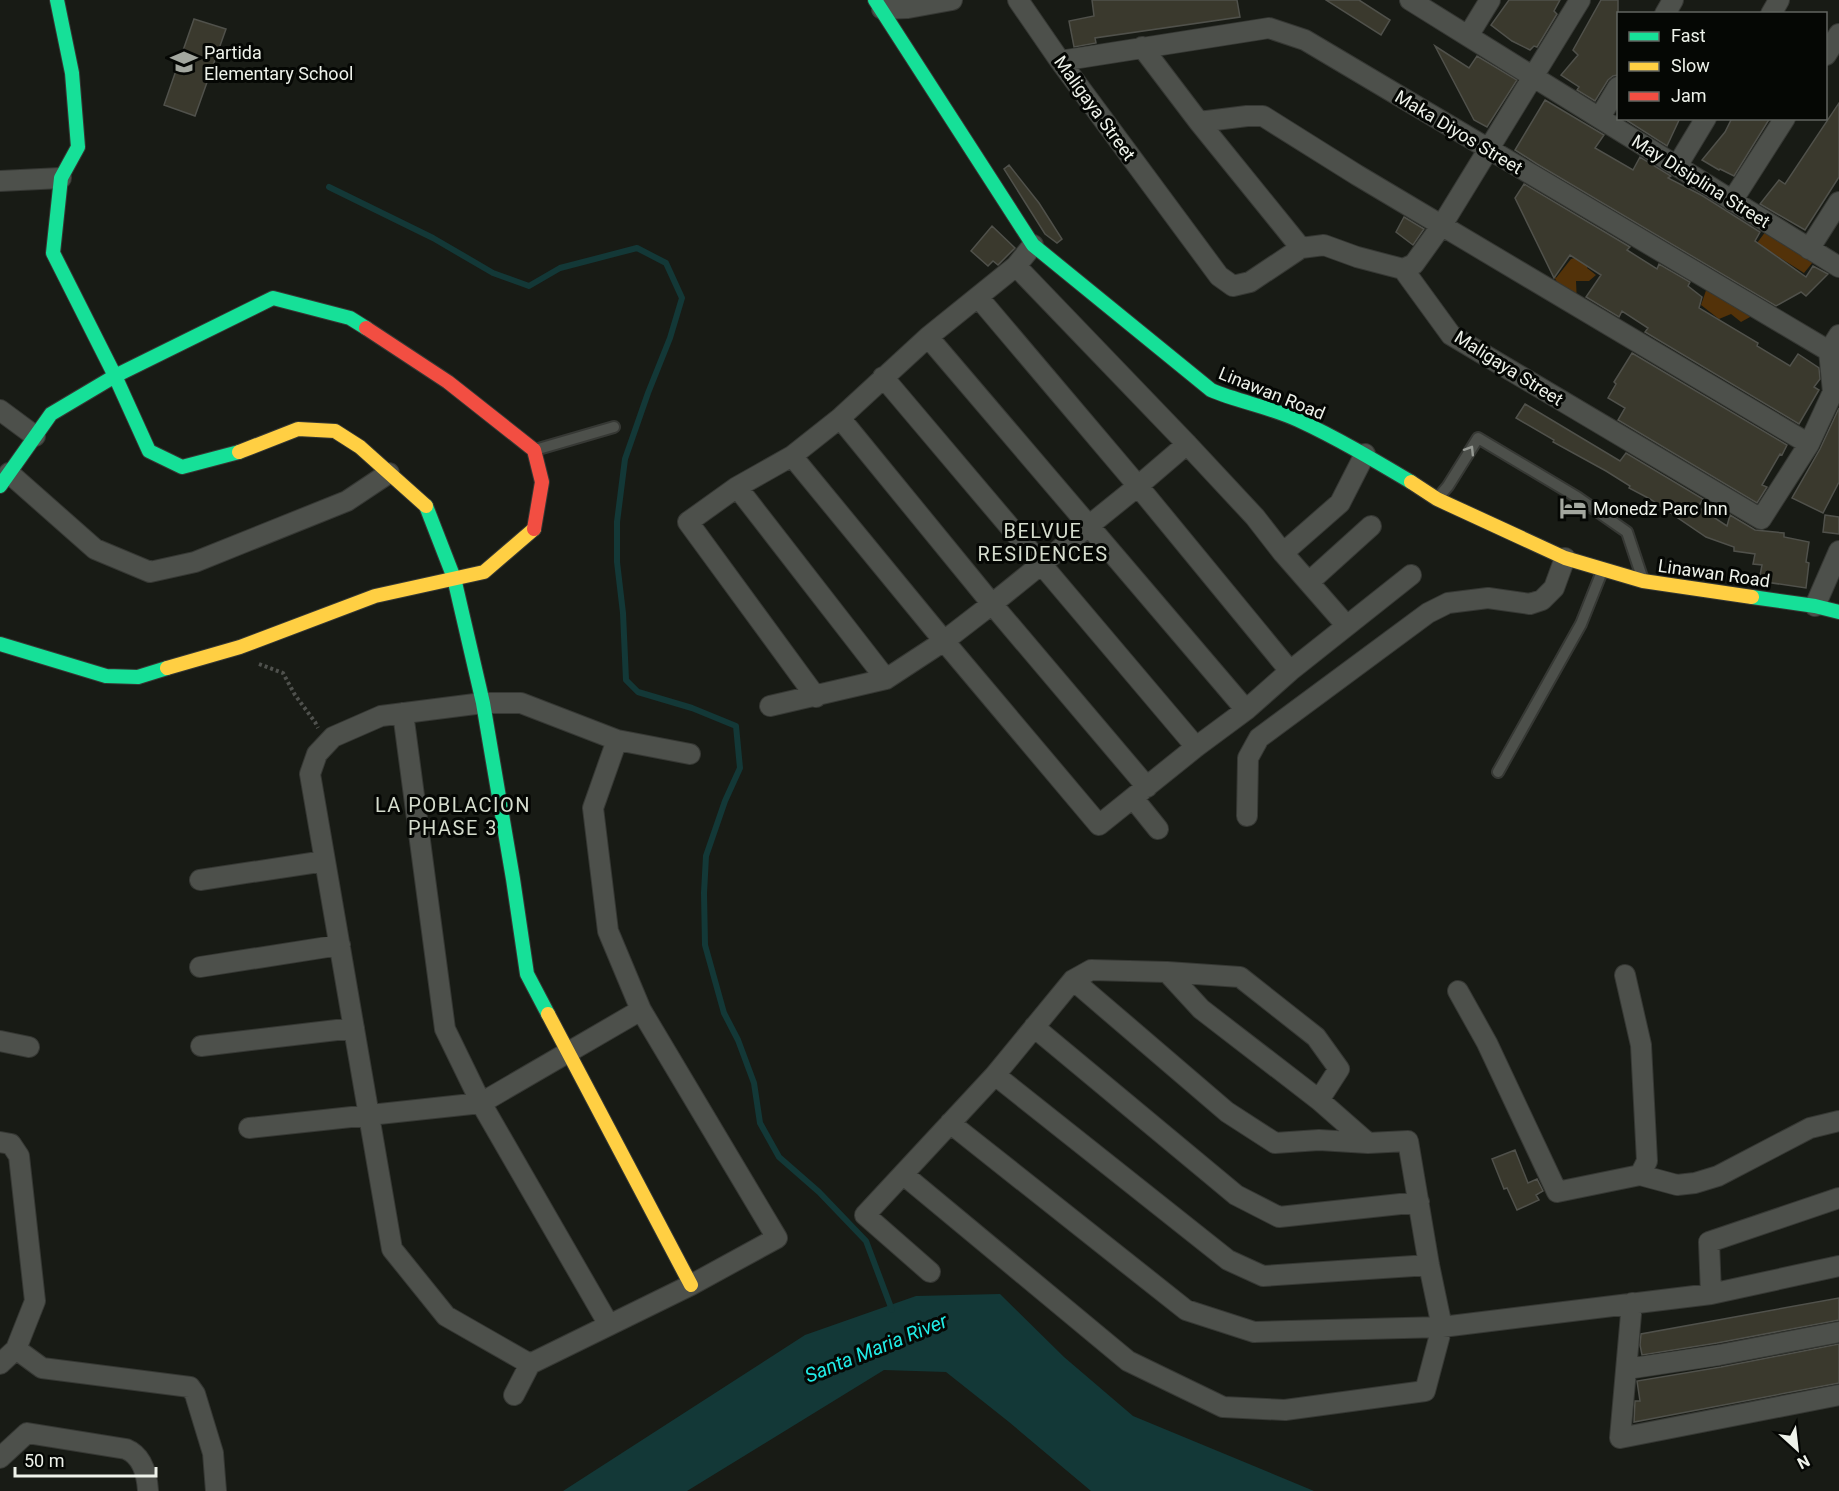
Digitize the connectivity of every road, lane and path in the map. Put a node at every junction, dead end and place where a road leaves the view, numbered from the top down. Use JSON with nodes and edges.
{"nodes":[{"id":1,"x":57,"y":0,"type":"edge"},
{"id":2,"x":952,"y":0,"type":"edge"},
{"id":3,"x":1018,"y":0,"type":"edge"},
{"id":4,"x":1410,"y":0,"type":"edge"},
{"id":5,"x":1490,"y":0,"type":"edge"},
{"id":6,"x":1580,"y":0,"type":"edge"},
{"id":7,"x":878,"y":4,"type":"edge"},
{"id":8,"x":1839,"y":34,"type":"edge"},
{"id":9,"x":1468,"y":36,"type":"junction"},
{"id":10,"x":1142,"y":47,"type":"junction"},
{"id":11,"x":1827,"y":53,"type":"edge"},
{"id":12,"x":1060,"y":61,"type":"junction"},
{"id":13,"x":1533,"y":76,"type":"junction"},
{"id":14,"x":1617,"y":89,"type":"edge"},
{"id":15,"x":1600,"y":117,"type":"junction"},
{"id":16,"x":1705,"y":120,"type":"edge"},
{"id":17,"x":1784,"y":120,"type":"edge"},
{"id":18,"x":1199,"y":122,"type":"junction"},
{"id":19,"x":1488,"y":150,"type":"junction"},
{"id":20,"x":1677,"y":166,"type":"junction"},
{"id":21,"x":61,"y":178,"type":"junction"},
{"id":22,"x":0,"y":181,"type":"edge"},
{"id":23,"x":1732,"y":201,"type":"junction"},
{"id":24,"x":1839,"y":202,"type":"edge"},
{"id":25,"x":1442,"y":225,"type":"junction"},
{"id":26,"x":1033,"y":245,"type":"junction"},
{"id":27,"x":1301,"y":248,"type":"junction"},
{"id":28,"x":1809,"y":249,"type":"junction"},
{"id":29,"x":1016,"y":266,"type":"junction"},
{"id":30,"x":1839,"y":267,"type":"edge"},
{"id":31,"x":1403,"y":269,"type":"junction"},
{"id":32,"x":978,"y":297,"type":"junction"},
{"id":33,"x":928,"y":337,"type":"junction"},
{"id":34,"x":1834,"y":343,"type":"edge"},
{"id":35,"x":116,"y":376,"type":"junction"},
{"id":36,"x":883,"y":377,"type":"junction"},
{"id":37,"x":0,"y":410,"type":"edge"},
{"id":38,"x":840,"y":418,"type":"junction"},
{"id":39,"x":614,"y":427,"type":"dead end"},
{"id":40,"x":35,"y":436,"type":"junction"},
{"id":41,"x":1187,"y":444,"type":"junction"},
{"id":42,"x":1809,"y":444,"type":"junction"},
{"id":43,"x":534,"y":450,"type":"junction"},
{"id":44,"x":1365,"y":454,"type":"junction"},
{"id":45,"x":792,"y":456,"type":"junction"},
{"id":46,"x":389,"y":473,"type":"junction"},
{"id":47,"x":5,"y":479,"type":"edge"},
{"id":48,"x":1138,"y":486,"type":"junction"},
{"id":49,"x":737,"y":487,"type":"junction"},
{"id":50,"x":1437,"y":499,"type":"junction"},
{"id":51,"x":1089,"y":525,"type":"junction"},
{"id":52,"x":1371,"y":526,"type":"dead end"},
{"id":53,"x":1839,"y":551,"type":"edge"},
{"id":54,"x":1283,"y":553,"type":"junction"},
{"id":55,"x":1565,"y":558,"type":"junction"},
{"id":56,"x":1042,"y":564,"type":"junction"},
{"id":57,"x":1603,"y":569,"type":"junction"},
{"id":58,"x":1411,"y":575,"type":"dead end"},
{"id":59,"x":454,"y":578,"type":"junction"},
{"id":60,"x":1643,"y":581,"type":"junction"},
{"id":61,"x":1309,"y":582,"type":"junction"},
{"id":62,"x":992,"y":604,"type":"junction"},
{"id":63,"x":1815,"y":606,"type":"junction"},
{"id":64,"x":1839,"y":612,"type":"edge"},
{"id":65,"x":1346,"y":625,"type":"junction"},
{"id":66,"x":944,"y":640,"type":"junction"},
{"id":67,"x":0,"y":644,"type":"edge"},
{"id":68,"x":240,"y":646,"type":"junction"},
{"id":69,"x":1290,"y":671,"type":"junction"},
{"id":70,"x":886,"y":679,"type":"junction"},
{"id":71,"x":816,"y":697,"type":"junction"},
{"id":72,"x":483,"y":703,"type":"junction"},
{"id":73,"x":770,"y":706,"type":"dead end"},
{"id":74,"x":1246,"y":710,"type":"junction"},
{"id":75,"x":403,"y":713,"type":"junction"},
{"id":76,"x":617,"y":740,"type":"junction"},
{"id":77,"x":326,"y":746,"type":"junction"},
{"id":78,"x":1196,"y":747,"type":"junction"},
{"id":79,"x":690,"y":754,"type":"dead end"},
{"id":80,"x":1498,"y":772,"type":"dead end"},
{"id":81,"x":1140,"y":793,"type":"junction"},
{"id":82,"x":1247,"y":816,"type":"dead end"},
{"id":83,"x":1158,"y":828,"type":"dead end"},
{"id":84,"x":325,"y":861,"type":"junction"},
{"id":85,"x":200,"y":880,"type":"dead end"},
{"id":86,"x":340,"y":945,"type":"junction"},
{"id":87,"x":200,"y":967,"type":"dead end"},
{"id":88,"x":1167,"y":972,"type":"junction"},
{"id":89,"x":1625,"y":975,"type":"dead end"},
{"id":90,"x":1073,"y":980,"type":"junction"},
{"id":91,"x":1458,"y":991,"type":"dead end"},
{"id":92,"x":641,"y":1010,"type":"junction"},
{"id":93,"x":1034,"y":1027,"type":"junction"},
{"id":94,"x":354,"y":1028,"type":"junction"},
{"id":95,"x":0,"y":1041,"type":"edge"},
{"id":96,"x":201,"y":1046,"type":"dead end"},
{"id":97,"x":29,"y":1047,"type":"dead end"},
{"id":98,"x":566,"y":1052,"type":"junction"},
{"id":99,"x":995,"y":1075,"type":"junction"},
{"id":100,"x":1319,"y":1100,"type":"junction"},
{"id":101,"x":481,"y":1102,"type":"junction"},
{"id":102,"x":369,"y":1114,"type":"junction"},
{"id":103,"x":1839,"y":1121,"type":"edge"},
{"id":104,"x":950,"y":1124,"type":"junction"},
{"id":105,"x":249,"y":1128,"type":"dead end"},
{"id":106,"x":0,"y":1142,"type":"edge"},
{"id":107,"x":1368,"y":1143,"type":"junction"},
{"id":108,"x":904,"y":1175,"type":"junction"},
{"id":109,"x":1640,"y":1175,"type":"junction"},
{"id":110,"x":1839,"y":1198,"type":"edge"},
{"id":111,"x":1419,"y":1203,"type":"junction"},
{"id":112,"x":1430,"y":1265,"type":"junction"},
{"id":113,"x":1839,"y":1266,"type":"edge"},
{"id":114,"x":930,"y":1272,"type":"dead end"},
{"id":115,"x":691,"y":1285,"type":"junction"},
{"id":116,"x":1711,"y":1294,"type":"junction"},
{"id":117,"x":1632,"y":1303,"type":"junction"},
{"id":118,"x":609,"y":1325,"type":"junction"},
{"id":119,"x":1442,"y":1327,"type":"junction"},
{"id":120,"x":1839,"y":1332,"type":"edge"},
{"id":121,"x":16,"y":1349,"type":"junction"},
{"id":122,"x":0,"y":1364,"type":"edge"},
{"id":123,"x":530,"y":1364,"type":"junction"},
{"id":124,"x":1627,"y":1369,"type":"junction"},
{"id":125,"x":514,"y":1395,"type":"dead end"},
{"id":126,"x":1839,"y":1395,"type":"edge"},
{"id":127,"x":0,"y":1458,"type":"edge"},
{"id":128,"x":148,"y":1491,"type":"edge"},
{"id":129,"x":216,"y":1491,"type":"edge"}],
"edges":[{"from":1,"to":21,"type":"street"},
{"from":2,"to":7,"type":"street"},
{"from":3,"to":12,"type":"street","name":"Maligaya Street"},
{"from":4,"to":9,"type":"street","name":"May Disiplina Street"},
{"from":5,"to":9,"type":"street"},
{"from":6,"to":13,"type":"street"},
{"from":7,"to":26,"type":"street","name":"Linawan Road"},
{"from":8,"to":11,"type":"street"},
{"from":9,"to":13,"type":"street","name":"May Disiplina Street"},
{"from":10,"to":12,"type":"street","name":"Maka Diyos Street"},
{"from":10,"to":18,"type":"street"},
{"from":10,"to":19,"type":"street","name":"Maka Diyos Street"},
{"from":12,"to":27,"type":"street","name":"Maligaya Street"},
{"from":13,"to":15,"type":"street","name":"May Disiplina Street"},
{"from":13,"to":19,"type":"street"},
{"from":14,"to":15,"type":"street"},
{"from":15,"to":20,"type":"street","name":"May Disiplina Street"},
{"from":16,"to":20,"type":"street"},
{"from":17,"to":23,"type":"street"},
{"from":18,"to":25,"type":"street"},
{"from":18,"to":27,"type":"street"},
{"from":19,"to":25,"type":"street"},
{"from":19,"to":34,"type":"street","name":"Maka Diyos Street"},
{"from":20,"to":23,"type":"street","name":"May Disiplina Street"},
{"from":21,"to":22,"type":"street"},
{"from":21,"to":35,"type":"street"},
{"from":23,"to":28,"type":"street","name":"May Disiplina Street"},
{"from":24,"to":28,"type":"street"},
{"from":25,"to":31,"type":"street"},
{"from":25,"to":42,"type":"street"},
{"from":26,"to":29,"type":"street"},
{"from":26,"to":44,"type":"street","name":"Linawan Road"},
{"from":27,"to":31,"type":"street"},
{"from":28,"to":30,"type":"street","name":"May Disiplina Street"},
{"from":29,"to":32,"type":"street"},
{"from":29,"to":41,"type":"street"},
{"from":31,"to":42,"type":"street","name":"Maligaya Street"},
{"from":32,"to":33,"type":"street"},
{"from":32,"to":48,"type":"street"},
{"from":33,"to":36,"type":"street"},
{"from":33,"to":51,"type":"street"},
{"from":34,"to":42,"type":"street"},
{"from":35,"to":40,"type":"street"},
{"from":35,"to":43,"type":"street"},
{"from":35,"to":46,"type":"street"},
{"from":36,"to":38,"type":"street"},
{"from":36,"to":56,"type":"street"},
{"from":37,"to":40,"type":"street"},
{"from":38,"to":45,"type":"street"},
{"from":38,"to":62,"type":"street"},
{"from":39,"to":43,"type":"lane"},
{"from":40,"to":47,"type":"street"},
{"from":41,"to":48,"type":"street"},
{"from":41,"to":54,"type":"street"},
{"from":43,"to":59,"type":"street"},
{"from":44,"to":50,"type":"street","name":"Linawan Road"},
{"from":44,"to":54,"type":"street"},
{"from":45,"to":49,"type":"street"},
{"from":45,"to":66,"type":"street"},
{"from":46,"to":47,"type":"street"},
{"from":46,"to":59,"type":"street"},
{"from":48,"to":51,"type":"street"},
{"from":48,"to":69,"type":"street"},
{"from":49,"to":70,"type":"street"},
{"from":49,"to":71,"type":"street"},
{"from":50,"to":55,"type":"street","name":"Linawan Road"},
{"from":50,"to":60,"type":"lane","one_way":true},
{"from":51,"to":56,"type":"street"},
{"from":51,"to":74,"type":"street"},
{"from":52,"to":61,"type":"street"},
{"from":53,"to":63,"type":"street"},
{"from":54,"to":61,"type":"street"},
{"from":55,"to":57,"type":"street","name":"Linawan Road"},
{"from":55,"to":82,"type":"street"},
{"from":56,"to":62,"type":"street"},
{"from":56,"to":78,"type":"street"},
{"from":57,"to":60,"type":"street","name":"Linawan Road"},
{"from":57,"to":80,"type":"lane"},
{"from":58,"to":65,"type":"street"},
{"from":59,"to":68,"type":"street"},
{"from":59,"to":72,"type":"street"},
{"from":60,"to":63,"type":"street","name":"Linawan Road"},
{"from":61,"to":65,"type":"street"},
{"from":62,"to":66,"type":"street"},
{"from":62,"to":81,"type":"street"},
{"from":63,"to":64,"type":"street","name":"Linawan Road"},
{"from":65,"to":69,"type":"street"},
{"from":66,"to":70,"type":"street"},
{"from":66,"to":81,"type":"street"},
{"from":67,"to":68,"type":"street"},
{"from":68,"to":77,"type":"path"},
{"from":69,"to":74,"type":"street"},
{"from":70,"to":71,"type":"street"},
{"from":71,"to":73,"type":"street"},
{"from":72,"to":75,"type":"street"},
{"from":72,"to":76,"type":"street"},
{"from":72,"to":98,"type":"street"},
{"from":74,"to":78,"type":"street"},
{"from":75,"to":77,"type":"street"},
{"from":75,"to":101,"type":"street"},
{"from":76,"to":79,"type":"street"},
{"from":76,"to":92,"type":"street"},
{"from":77,"to":84,"type":"street"},
{"from":78,"to":81,"type":"street"},
{"from":81,"to":83,"type":"street"},
{"from":84,"to":85,"type":"street"},
{"from":84,"to":86,"type":"street"},
{"from":86,"to":87,"type":"street"},
{"from":86,"to":94,"type":"street"},
{"from":88,"to":90,"type":"street"},
{"from":88,"to":100,"type":"street"},
{"from":88,"to":100,"type":"street"},
{"from":89,"to":109,"type":"street"},
{"from":90,"to":93,"type":"street"},
{"from":90,"to":107,"type":"street"},
{"from":91,"to":109,"type":"street"},
{"from":92,"to":98,"type":"street"},
{"from":92,"to":115,"type":"street"},
{"from":93,"to":99,"type":"street"},
{"from":93,"to":111,"type":"street"},
{"from":94,"to":96,"type":"street"},
{"from":94,"to":102,"type":"street"},
{"from":95,"to":97,"type":"street"},
{"from":98,"to":101,"type":"street"},
{"from":98,"to":115,"type":"street"},
{"from":99,"to":104,"type":"street"},
{"from":99,"to":112,"type":"street"},
{"from":100,"to":107,"type":"street"},
{"from":101,"to":102,"type":"street"},
{"from":101,"to":118,"type":"street"},
{"from":102,"to":105,"type":"street"},
{"from":102,"to":123,"type":"street"},
{"from":103,"to":109,"type":"street"},
{"from":104,"to":108,"type":"street"},
{"from":104,"to":119,"type":"street"},
{"from":106,"to":121,"type":"street"},
{"from":107,"to":111,"type":"street"},
{"from":108,"to":114,"type":"street"},
{"from":108,"to":119,"type":"street"},
{"from":110,"to":116,"type":"street"},
{"from":111,"to":112,"type":"street"},
{"from":112,"to":119,"type":"street"},
{"from":113,"to":116,"type":"street"},
{"from":115,"to":118,"type":"street"},
{"from":116,"to":117,"type":"street"},
{"from":117,"to":119,"type":"street"},
{"from":117,"to":124,"type":"street"},
{"from":118,"to":123,"type":"street"},
{"from":120,"to":124,"type":"street"},
{"from":121,"to":122,"type":"street"},
{"from":121,"to":129,"type":"street"},
{"from":123,"to":125,"type":"street"},
{"from":124,"to":126,"type":"street"},
{"from":127,"to":128,"type":"street"}]}
